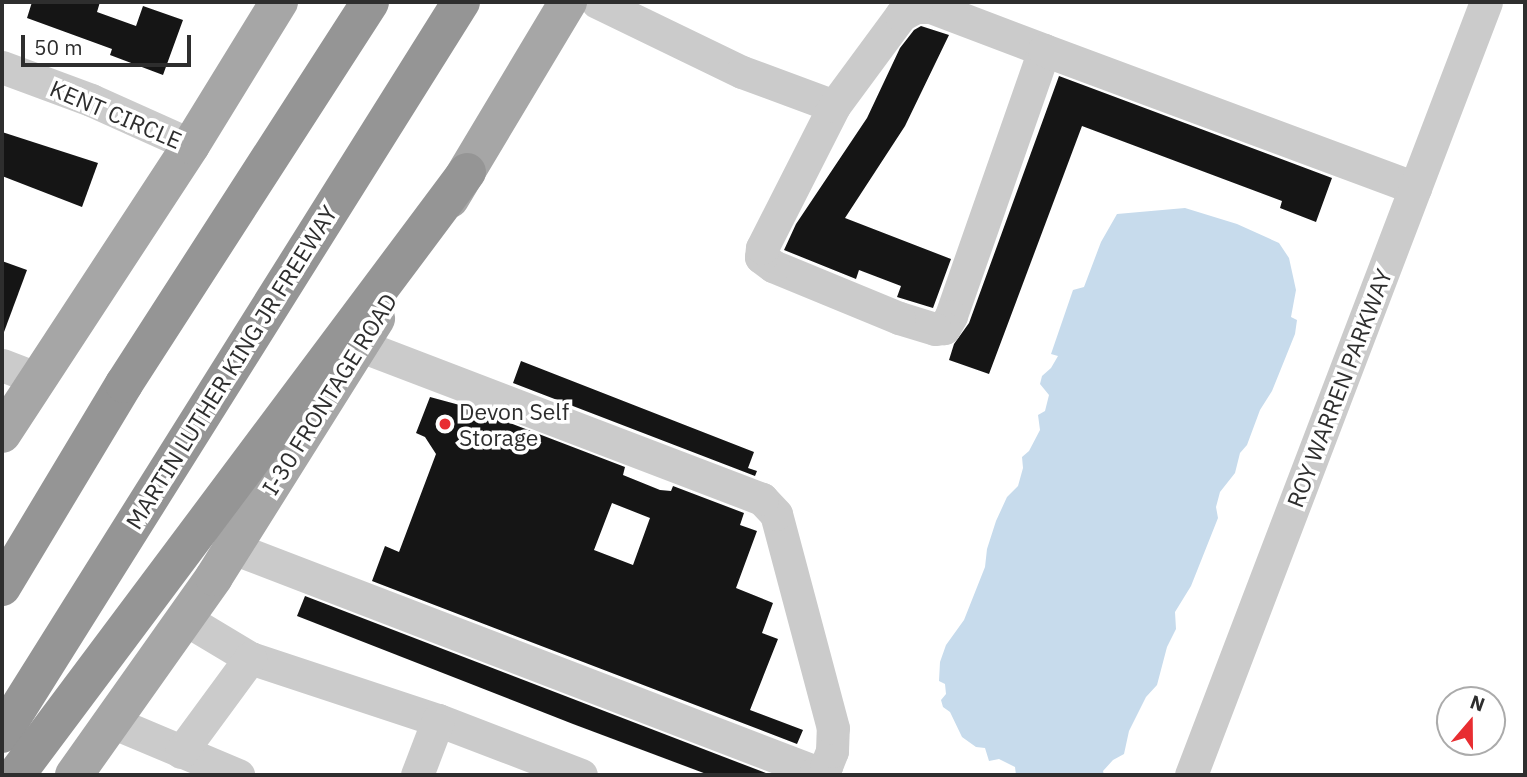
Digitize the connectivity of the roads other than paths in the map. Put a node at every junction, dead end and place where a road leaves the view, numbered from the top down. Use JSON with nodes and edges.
{"nodes":[{"id":1,"x":279,"y":2,"type":"edge"},
{"id":2,"x":370,"y":2,"type":"edge"},
{"id":3,"x":461,"y":2,"type":"edge"},
{"id":4,"x":568,"y":2,"type":"edge"},
{"id":5,"x":597,"y":2,"type":"edge"},
{"id":6,"x":1486,"y":2,"type":"edge"},
{"id":7,"x":1044,"y":50,"type":"junction"},
{"id":8,"x":2,"y":67,"type":"edge"},
{"id":9,"x":834,"y":106,"type":"junction"},
{"id":10,"x":191,"y":145,"type":"junction"},
{"id":11,"x":467,"y":172,"type":"junction"},
{"id":12,"x":1415,"y":188,"type":"junction"},
{"id":13,"x":359,"y":345,"type":"junction"},
{"id":14,"x":2,"y":365,"type":"edge"},
{"id":15,"x":38,"y":379,"type":"junction"},
{"id":16,"x":2,"y":434,"type":"edge"},
{"id":17,"x":233,"y":548,"type":"junction"},
{"id":18,"x":2,"y":587,"type":"edge"},
{"id":19,"x":185,"y":619,"type":"junction"},
{"id":20,"x":250,"y":658,"type":"junction"},
{"id":21,"x":438,"y":720,"type":"junction"},
{"id":22,"x":111,"y":722,"type":"junction"},
{"id":23,"x":2,"y":734,"type":"edge"},
{"id":24,"x":181,"y":752,"type":"junction"},
{"id":25,"x":16,"y":775,"type":"edge"},
{"id":26,"x":74,"y":775,"type":"edge"},
{"id":27,"x":238,"y":775,"type":"edge"},
{"id":28,"x":417,"y":775,"type":"edge"},
{"id":29,"x":581,"y":775,"type":"edge"},
{"id":30,"x":1191,"y":775,"type":"edge"}],
"edges":[{"from":1,"to":10,"type":"main road"},
{"from":2,"to":18,"type":"highway"},
{"from":3,"to":23,"type":"highway","name":"MARTIN LUTHER KING JR FREEWAY"},
{"from":4,"to":11,"type":"main road","name":"I-30 FRONTAGE ROAD"},
{"from":5,"to":9,"type":"street"},
{"from":6,"to":12,"type":"street","name":"ROY WARREN PARKWAY"},
{"from":7,"to":9,"type":"street"},
{"from":7,"to":9,"type":"street"},
{"from":7,"to":12,"type":"street"},
{"from":8,"to":10,"type":"street","name":"KENT CIRCLE"},
{"from":10,"to":15,"type":"main road"},
{"from":11,"to":13,"type":"main road","name":"I-30 FRONTAGE ROAD"},
{"from":11,"to":25,"type":"highway"},
{"from":12,"to":30,"type":"street","name":"ROY WARREN PARKWAY"},
{"from":13,"to":17,"type":"main road","name":"I-30 FRONTAGE ROAD"},
{"from":13,"to":17,"type":"street"},
{"from":14,"to":15,"type":"street"},
{"from":15,"to":16,"type":"main road"},
{"from":17,"to":19,"type":"main road","name":"I-30 FRONTAGE ROAD"},
{"from":19,"to":20,"type":"street"},
{"from":19,"to":22,"type":"main road","name":"I-30 FRONTAGE ROAD"},
{"from":20,"to":21,"type":"street"},
{"from":20,"to":24,"type":"street"},
{"from":21,"to":28,"type":"street"},
{"from":21,"to":29,"type":"street"},
{"from":22,"to":24,"type":"street"},
{"from":22,"to":26,"type":"main road","name":"I-30 FRONTAGE ROAD"},
{"from":24,"to":27,"type":"street"}]}
